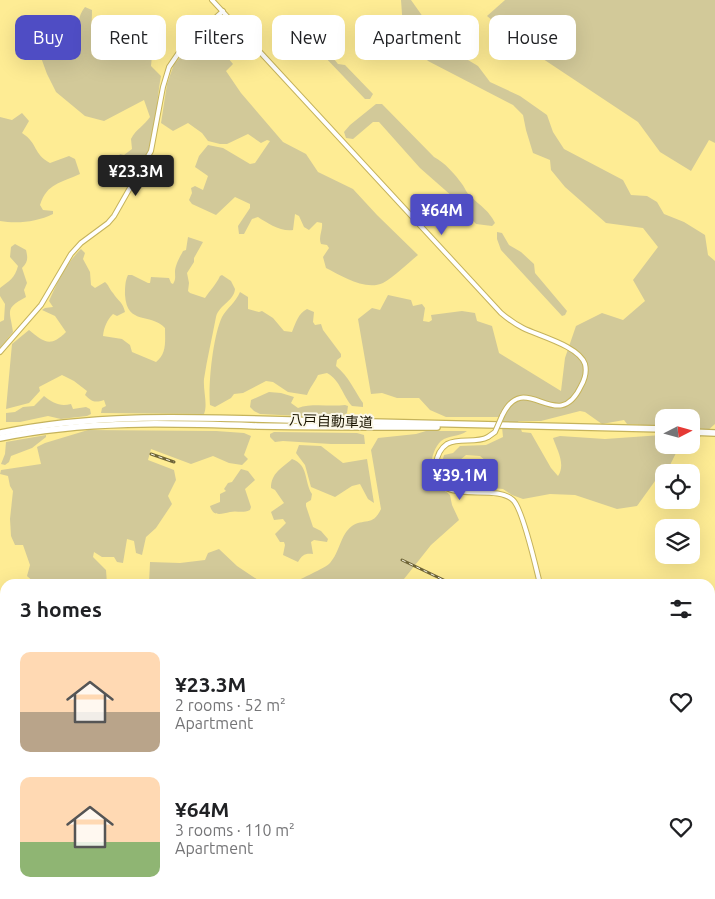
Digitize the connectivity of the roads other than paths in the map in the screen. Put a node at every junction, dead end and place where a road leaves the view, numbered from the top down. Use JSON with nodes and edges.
{"nodes":[{"id":1,"x":212,"y":0,"type":"edge"},
{"id":2,"x":222,"y":11,"type":"junction"},
{"id":3,"x":0,"y":352,"type":"edge"},
{"id":4,"x":198,"y":421,"type":"junction"},
{"id":5,"x":655,"y":430,"type":"edge"},
{"id":6,"x":700,"y":431,"type":"edge"},
{"id":7,"x":715,"y":432,"type":"edge"},
{"id":8,"x":0,"y":433,"type":"edge"},
{"id":9,"x":0,"y":438,"type":"edge"},
{"id":10,"x":539,"y":579,"type":"edge"}],
"edges":[{"from":1,"to":2,"type":"street"},
{"from":2,"to":3,"type":"street"},
{"from":2,"to":10,"type":"street","bridge":true},
{"from":4,"to":5,"type":"highway","name":"八戸自動車道"},
{"from":4,"to":8,"type":"highway","name":"八戸自動車道"},
{"from":4,"to":9,"type":"highway","name":"八戸自動車道"},
{"from":6,"to":7,"type":"highway"}]}
